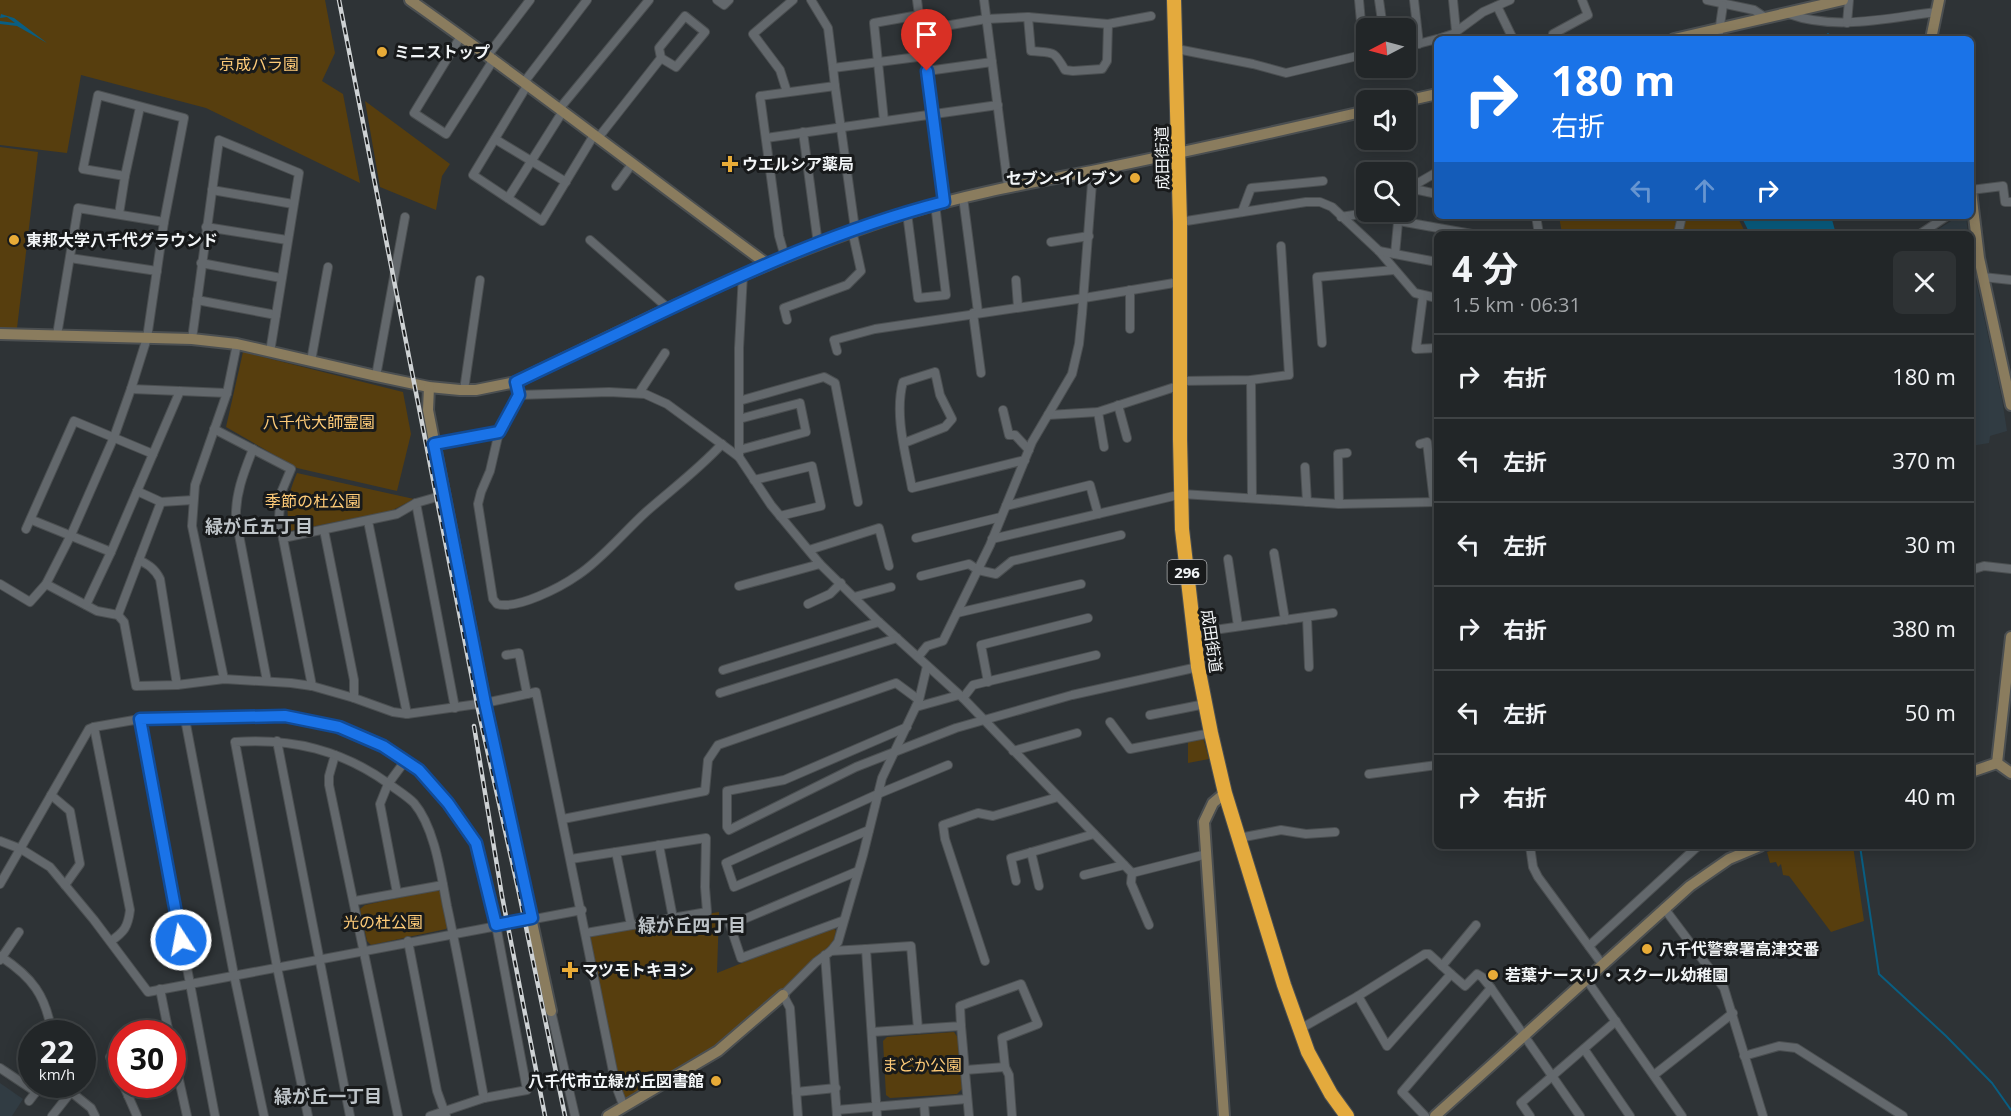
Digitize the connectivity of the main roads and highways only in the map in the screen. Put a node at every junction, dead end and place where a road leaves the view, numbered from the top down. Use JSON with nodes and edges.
{"nodes":[{"id":1,"x":1174,"y":0,"type":"edge"},
{"id":2,"x":1347,"y":1116,"type":"edge"}],
"edges":[{"from":1,"to":2,"type":"highway","name":"成田街道","number":"296"}]}
